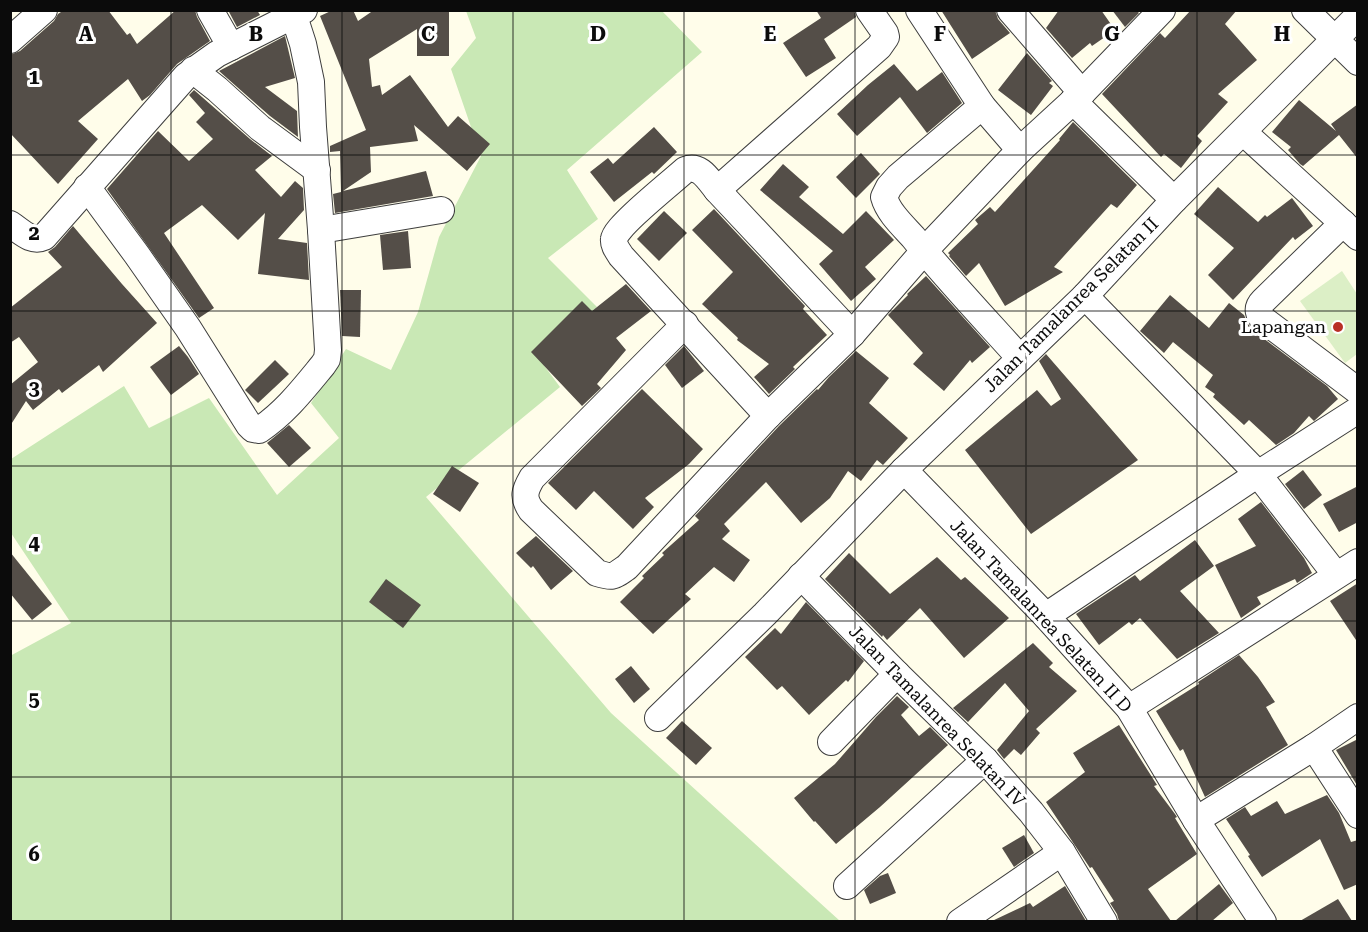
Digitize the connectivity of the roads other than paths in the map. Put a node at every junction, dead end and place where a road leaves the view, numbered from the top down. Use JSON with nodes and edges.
{"nodes":[{"id":1,"x":44,"y":10,"type":"edge"},
{"id":2,"x":210,"y":10,"type":"edge"},
{"id":3,"x":869,"y":10,"type":"edge"},
{"id":4,"x":920,"y":10,"type":"edge"},
{"id":5,"x":1010,"y":10,"type":"edge"},
{"id":6,"x":1162,"y":10,"type":"edge"},
{"id":7,"x":1305,"y":10,"type":"edge"},
{"id":8,"x":299,"y":13,"type":"edge"},
{"id":9,"x":1358,"y":15,"type":"edge"},
{"id":10,"x":10,"y":40,"type":"edge"},
{"id":11,"x":1334,"y":40,"type":"junction"},
{"id":12,"x":231,"y":47,"type":"junction"},
{"id":13,"x":1358,"y":62,"type":"edge"},
{"id":14,"x":193,"y":70,"type":"junction"},
{"id":15,"x":1077,"y":97,"type":"junction"},
{"id":16,"x":982,"y":106,"type":"junction"},
{"id":17,"x":1242,"y":132,"type":"junction"},
{"id":18,"x":1020,"y":150,"type":"junction"},
{"id":19,"x":317,"y":170,"type":"junction"},
{"id":20,"x":87,"y":187,"type":"junction"},
{"id":21,"x":717,"y":190,"type":"junction"},
{"id":22,"x":1174,"y":200,"type":"junction"},
{"id":23,"x":441,"y":210,"type":"dead end"},
{"id":24,"x":321,"y":230,"type":"junction"},
{"id":25,"x":1350,"y":230,"type":"edge"},
{"id":26,"x":15,"y":234,"type":"edge"},
{"id":27,"x":924,"y":251,"type":"junction"},
{"id":28,"x":1085,"y":296,"type":"junction"},
{"id":29,"x":685,"y":324,"type":"junction"},
{"id":30,"x":852,"y":333,"type":"junction"},
{"id":31,"x":1020,"y":358,"type":"junction"},
{"id":32,"x":1358,"y":391,"type":"edge"},
{"id":33,"x":1358,"y":410,"type":"edge"},
{"id":34,"x":768,"y":416,"type":"junction"},
{"id":35,"x":904,"y":470,"type":"junction"},
{"id":36,"x":1258,"y":474,"type":"junction"},
{"id":37,"x":1358,"y":562,"type":"edge"},
{"id":38,"x":1336,"y":575,"type":"junction"},
{"id":39,"x":793,"y":585,"type":"junction"},
{"id":40,"x":1046,"y":616,"type":"junction"},
{"id":41,"x":897,"y":674,"type":"junction"},
{"id":42,"x":1129,"y":708,"type":"junction"},
{"id":43,"x":658,"y":717,"type":"dead end"},
{"id":44,"x":1358,"y":717,"type":"edge"},
{"id":45,"x":831,"y":742,"type":"dead end"},
{"id":46,"x":1314,"y":747,"type":"junction"},
{"id":47,"x":985,"y":760,"type":"junction"},
{"id":48,"x":1358,"y":815,"type":"edge"},
{"id":49,"x":1196,"y":820,"type":"junction"},
{"id":50,"x":1062,"y":852,"type":"junction"},
{"id":51,"x":848,"y":886,"type":"dead end"},
{"id":52,"x":960,"y":921,"type":"edge"},
{"id":53,"x":1104,"y":921,"type":"edge"},
{"id":54,"x":1263,"y":921,"type":"edge"}],
"edges":[{"from":1,"to":10,"type":"street"},
{"from":2,"to":12,"type":"street"},
{"from":3,"to":21,"type":"street"},
{"from":4,"to":16,"type":"street"},
{"from":5,"to":15,"type":"street"},
{"from":6,"to":15,"type":"street"},
{"from":7,"to":11,"type":"street"},
{"from":8,"to":12,"type":"street"},
{"from":8,"to":19,"type":"street"},
{"from":9,"to":11,"type":"street","name":"Jalan Tamalanrea Selatan II"},
{"from":11,"to":13,"type":"street"},
{"from":11,"to":17,"type":"street","name":"Jalan Tamalanrea Selatan II"},
{"from":12,"to":14,"type":"street"},
{"from":14,"to":19,"type":"street"},
{"from":14,"to":20,"type":"street"},
{"from":15,"to":18,"type":"street"},
{"from":15,"to":22,"type":"street"},
{"from":16,"to":18,"type":"street"},
{"from":16,"to":27,"type":"street"},
{"from":17,"to":22,"type":"street","name":"Jalan Tamalanrea Selatan II"},
{"from":17,"to":25,"type":"street"},
{"from":18,"to":27,"type":"street"},
{"from":19,"to":24,"type":"street"},
{"from":20,"to":24,"type":"street"},
{"from":20,"to":26,"type":"street"},
{"from":21,"to":29,"type":"street"},
{"from":21,"to":30,"type":"street"},
{"from":22,"to":28,"type":"street","name":"Jalan Tamalanrea Selatan II"},
{"from":23,"to":24,"type":"street"},
{"from":25,"to":32,"type":"street"},
{"from":27,"to":30,"type":"street"},
{"from":27,"to":31,"type":"street"},
{"from":28,"to":31,"type":"street","name":"Jalan Tamalanrea Selatan II"},
{"from":28,"to":36,"type":"street"},
{"from":29,"to":34,"type":"street"},
{"from":29,"to":34,"type":"street"},
{"from":30,"to":34,"type":"street"},
{"from":31,"to":35,"type":"street","name":"Jalan Tamalanrea Selatan II"},
{"from":33,"to":36,"type":"street"},
{"from":35,"to":39,"type":"street","name":"Jalan Tamalanrea Selatan II"},
{"from":35,"to":40,"type":"street","name":"Jalan Tamalanrea Selatan II D"},
{"from":36,"to":38,"type":"street"},
{"from":36,"to":40,"type":"street"},
{"from":37,"to":38,"type":"street"},
{"from":38,"to":42,"type":"street"},
{"from":39,"to":41,"type":"street","name":"Jalan Tamalanrea Selatan IV"},
{"from":39,"to":43,"type":"street","name":"Jalan Tamalanrea Selatan II"},
{"from":40,"to":42,"type":"street","name":"Jalan Tamalanrea Selatan II D"},
{"from":41,"to":45,"type":"street"},
{"from":41,"to":47,"type":"street","name":"Jalan Tamalanrea Selatan IV"},
{"from":42,"to":49,"type":"street","name":"Jalan Tamalanrea Selatan II D"},
{"from":44,"to":46,"type":"street"},
{"from":46,"to":48,"type":"street"},
{"from":46,"to":49,"type":"street"},
{"from":47,"to":50,"type":"street","name":"Jalan Tamalanrea Selatan IV"},
{"from":47,"to":51,"type":"street"},
{"from":49,"to":54,"type":"street","name":"Jalan Tamalanrea Selatan II D"},
{"from":50,"to":52,"type":"street"},
{"from":50,"to":53,"type":"street","name":"Jalan Tamalanrea Selatan IV"}]}
